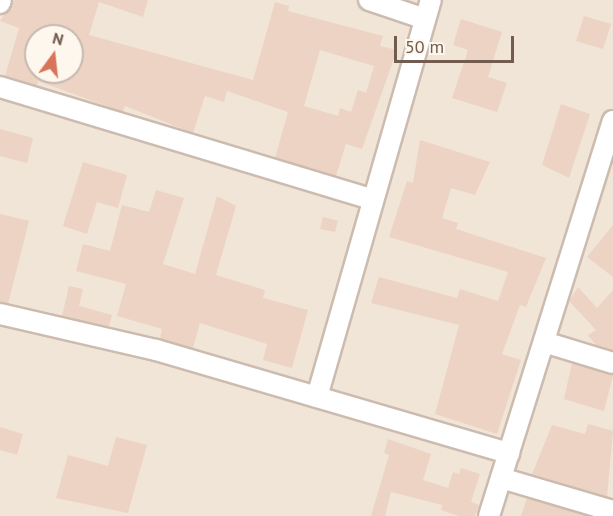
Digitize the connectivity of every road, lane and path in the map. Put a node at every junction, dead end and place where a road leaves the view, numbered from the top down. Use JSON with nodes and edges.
{"nodes":[{"id":1,"x":369,"y":0,"type":"edge"},
{"id":2,"x":431,"y":0,"type":"edge"},
{"id":3,"x":425,"y":19,"type":"junction"},
{"id":4,"x":0,"y":87,"type":"edge"},
{"id":5,"x":613,"y":121,"type":"edge"},
{"id":6,"x":370,"y":199,"type":"junction"},
{"id":7,"x":0,"y":314,"type":"edge"},
{"id":8,"x":544,"y":342,"type":"junction"},
{"id":9,"x":613,"y":363,"type":"edge"},
{"id":10,"x":317,"y":397,"type":"junction"},
{"id":11,"x":509,"y":453,"type":"junction"},
{"id":12,"x":501,"y":478,"type":"junction"},
{"id":13,"x":613,"y":511,"type":"edge"},
{"id":14,"x":489,"y":516,"type":"edge"}],
"edges":[{"from":1,"to":3,"type":"street"},
{"from":2,"to":3,"type":"street"},
{"from":3,"to":6,"type":"street"},
{"from":4,"to":6,"type":"street"},
{"from":5,"to":8,"type":"street"},
{"from":6,"to":10,"type":"street"},
{"from":7,"to":10,"type":"street"},
{"from":8,"to":9,"type":"street"},
{"from":8,"to":11,"type":"street"},
{"from":10,"to":11,"type":"street"},
{"from":11,"to":12,"type":"street"},
{"from":12,"to":13,"type":"street"},
{"from":12,"to":14,"type":"street"}]}
